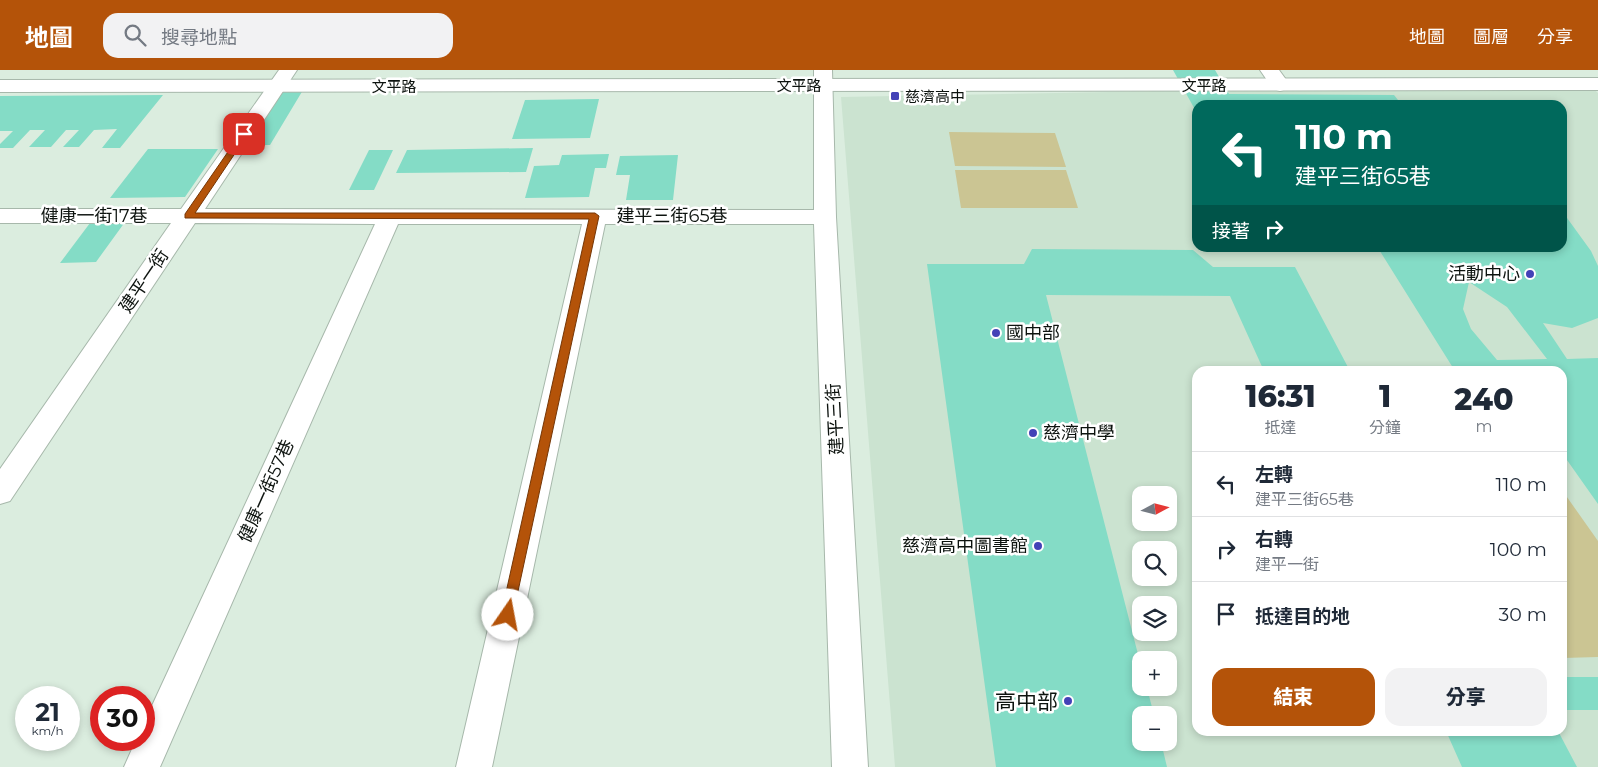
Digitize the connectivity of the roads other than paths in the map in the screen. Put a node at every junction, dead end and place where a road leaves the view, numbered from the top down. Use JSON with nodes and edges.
{"nodes":[{"id":1,"x":1274,"y":77,"type":"edge"},
{"id":2,"x":282,"y":78,"type":"edge"},
{"id":3,"x":823,"y":78,"type":"edge"},
{"id":4,"x":1598,"y":84,"type":"edge"},
{"id":5,"x":0,"y":86,"type":"edge"},
{"id":6,"x":0,"y":216,"type":"edge"},
{"id":7,"x":188,"y":216,"type":"junction"},
{"id":8,"x":390,"y":216,"type":"junction"},
{"id":9,"x":595,"y":216,"type":"junction"},
{"id":10,"x":825,"y":217,"type":"junction"},
{"id":11,"x":0,"y":492,"type":"edge"},
{"id":12,"x":142,"y":767,"type":"edge"},
{"id":13,"x":474,"y":767,"type":"edge"},
{"id":14,"x":850,"y":767,"type":"edge"}],
"edges":[{"from":1,"to":3,"type":"street","name":"文平路"},
{"from":1,"to":4,"type":"street","name":"文平路"},
{"from":2,"to":3,"type":"street","name":"文平路"},
{"from":2,"to":5,"type":"street","name":"文平路"},
{"from":2,"to":7,"type":"street","name":"建平一街"},
{"from":3,"to":10,"type":"street","name":"建平三街"},
{"from":6,"to":7,"type":"street","name":"健康一街17巷"},
{"from":7,"to":8,"type":"street","name":"建平三街65巷"},
{"from":7,"to":11,"type":"street","name":"建平一街"},
{"from":8,"to":9,"type":"street","name":"建平三街65巷"},
{"from":8,"to":12,"type":"street","name":"健康一街57巷"},
{"from":9,"to":10,"type":"street","name":"建平三街65巷"},
{"from":9,"to":13,"type":"street"},
{"from":10,"to":14,"type":"street","name":"建平三街"}]}
